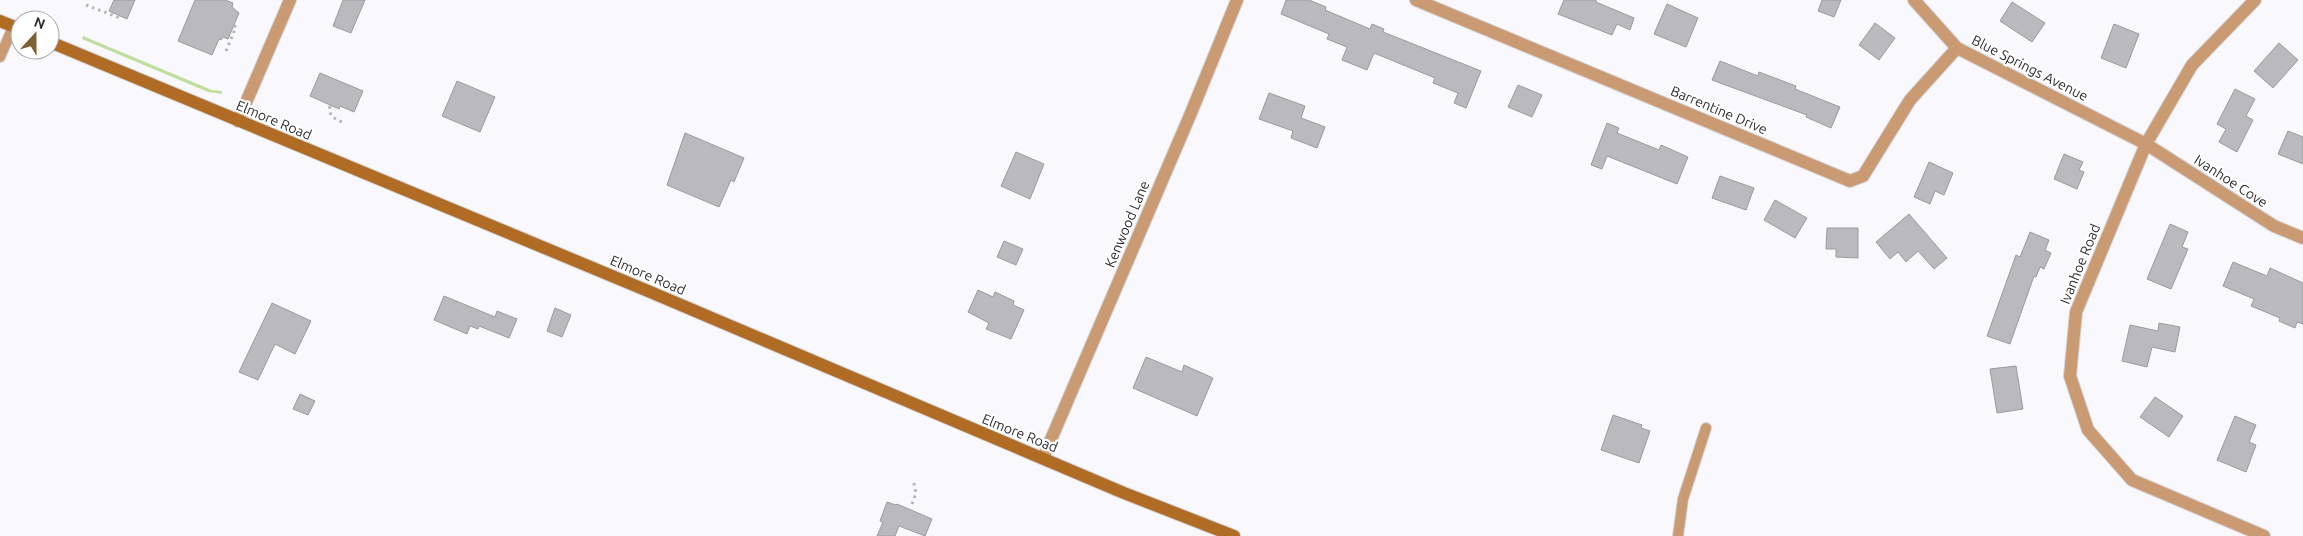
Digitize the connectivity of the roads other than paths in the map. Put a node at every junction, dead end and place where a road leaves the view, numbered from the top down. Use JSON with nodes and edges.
{"nodes":[{"id":1,"x":290,"y":0,"type":"edge"},
{"id":2,"x":1237,"y":0,"type":"edge"},
{"id":3,"x":1416,"y":0,"type":"edge"},
{"id":4,"x":1914,"y":0,"type":"edge"},
{"id":5,"x":2255,"y":0,"type":"edge"},
{"id":6,"x":10,"y":40,"type":"edge"},
{"id":7,"x":60,"y":46,"type":"edge"},
{"id":8,"x":1958,"y":48,"type":"junction"},
{"id":9,"x":0,"y":57,"type":"edge"},
{"id":10,"x":238,"y":121,"type":"junction"},
{"id":11,"x":2146,"y":144,"type":"junction"},
{"id":12,"x":2303,"y":238,"type":"edge"},
{"id":13,"x":1706,"y":428,"type":"dead end"},
{"id":14,"x":1043,"y":458,"type":"junction"},
{"id":15,"x":1234,"y":536,"type":"edge"},
{"id":16,"x":1678,"y":536,"type":"edge"},
{"id":17,"x":2264,"y":536,"type":"edge"}],
"edges":[{"from":1,"to":10,"type":"street"},
{"from":2,"to":14,"type":"street","name":"Kenwood Lane"},
{"from":3,"to":8,"type":"street","name":"Barrentine Drive"},
{"from":4,"to":8,"type":"street","name":"Blue Springs Avenue"},
{"from":5,"to":11,"type":"street","name":"Ivanhoe Road"},
{"from":6,"to":9,"type":"lane"},
{"from":7,"to":10,"type":"street","name":"Elmore Road"},
{"from":8,"to":11,"type":"street","name":"Blue Springs Avenue"},
{"from":10,"to":14,"type":"street","name":"Elmore Road"},
{"from":11,"to":12,"type":"street","name":"Ivanhoe Cove"},
{"from":11,"to":17,"type":"street","name":"Ivanhoe Road"},
{"from":13,"to":16,"type":"lane"},
{"from":14,"to":15,"type":"street","name":"Elmore Road"}]}
